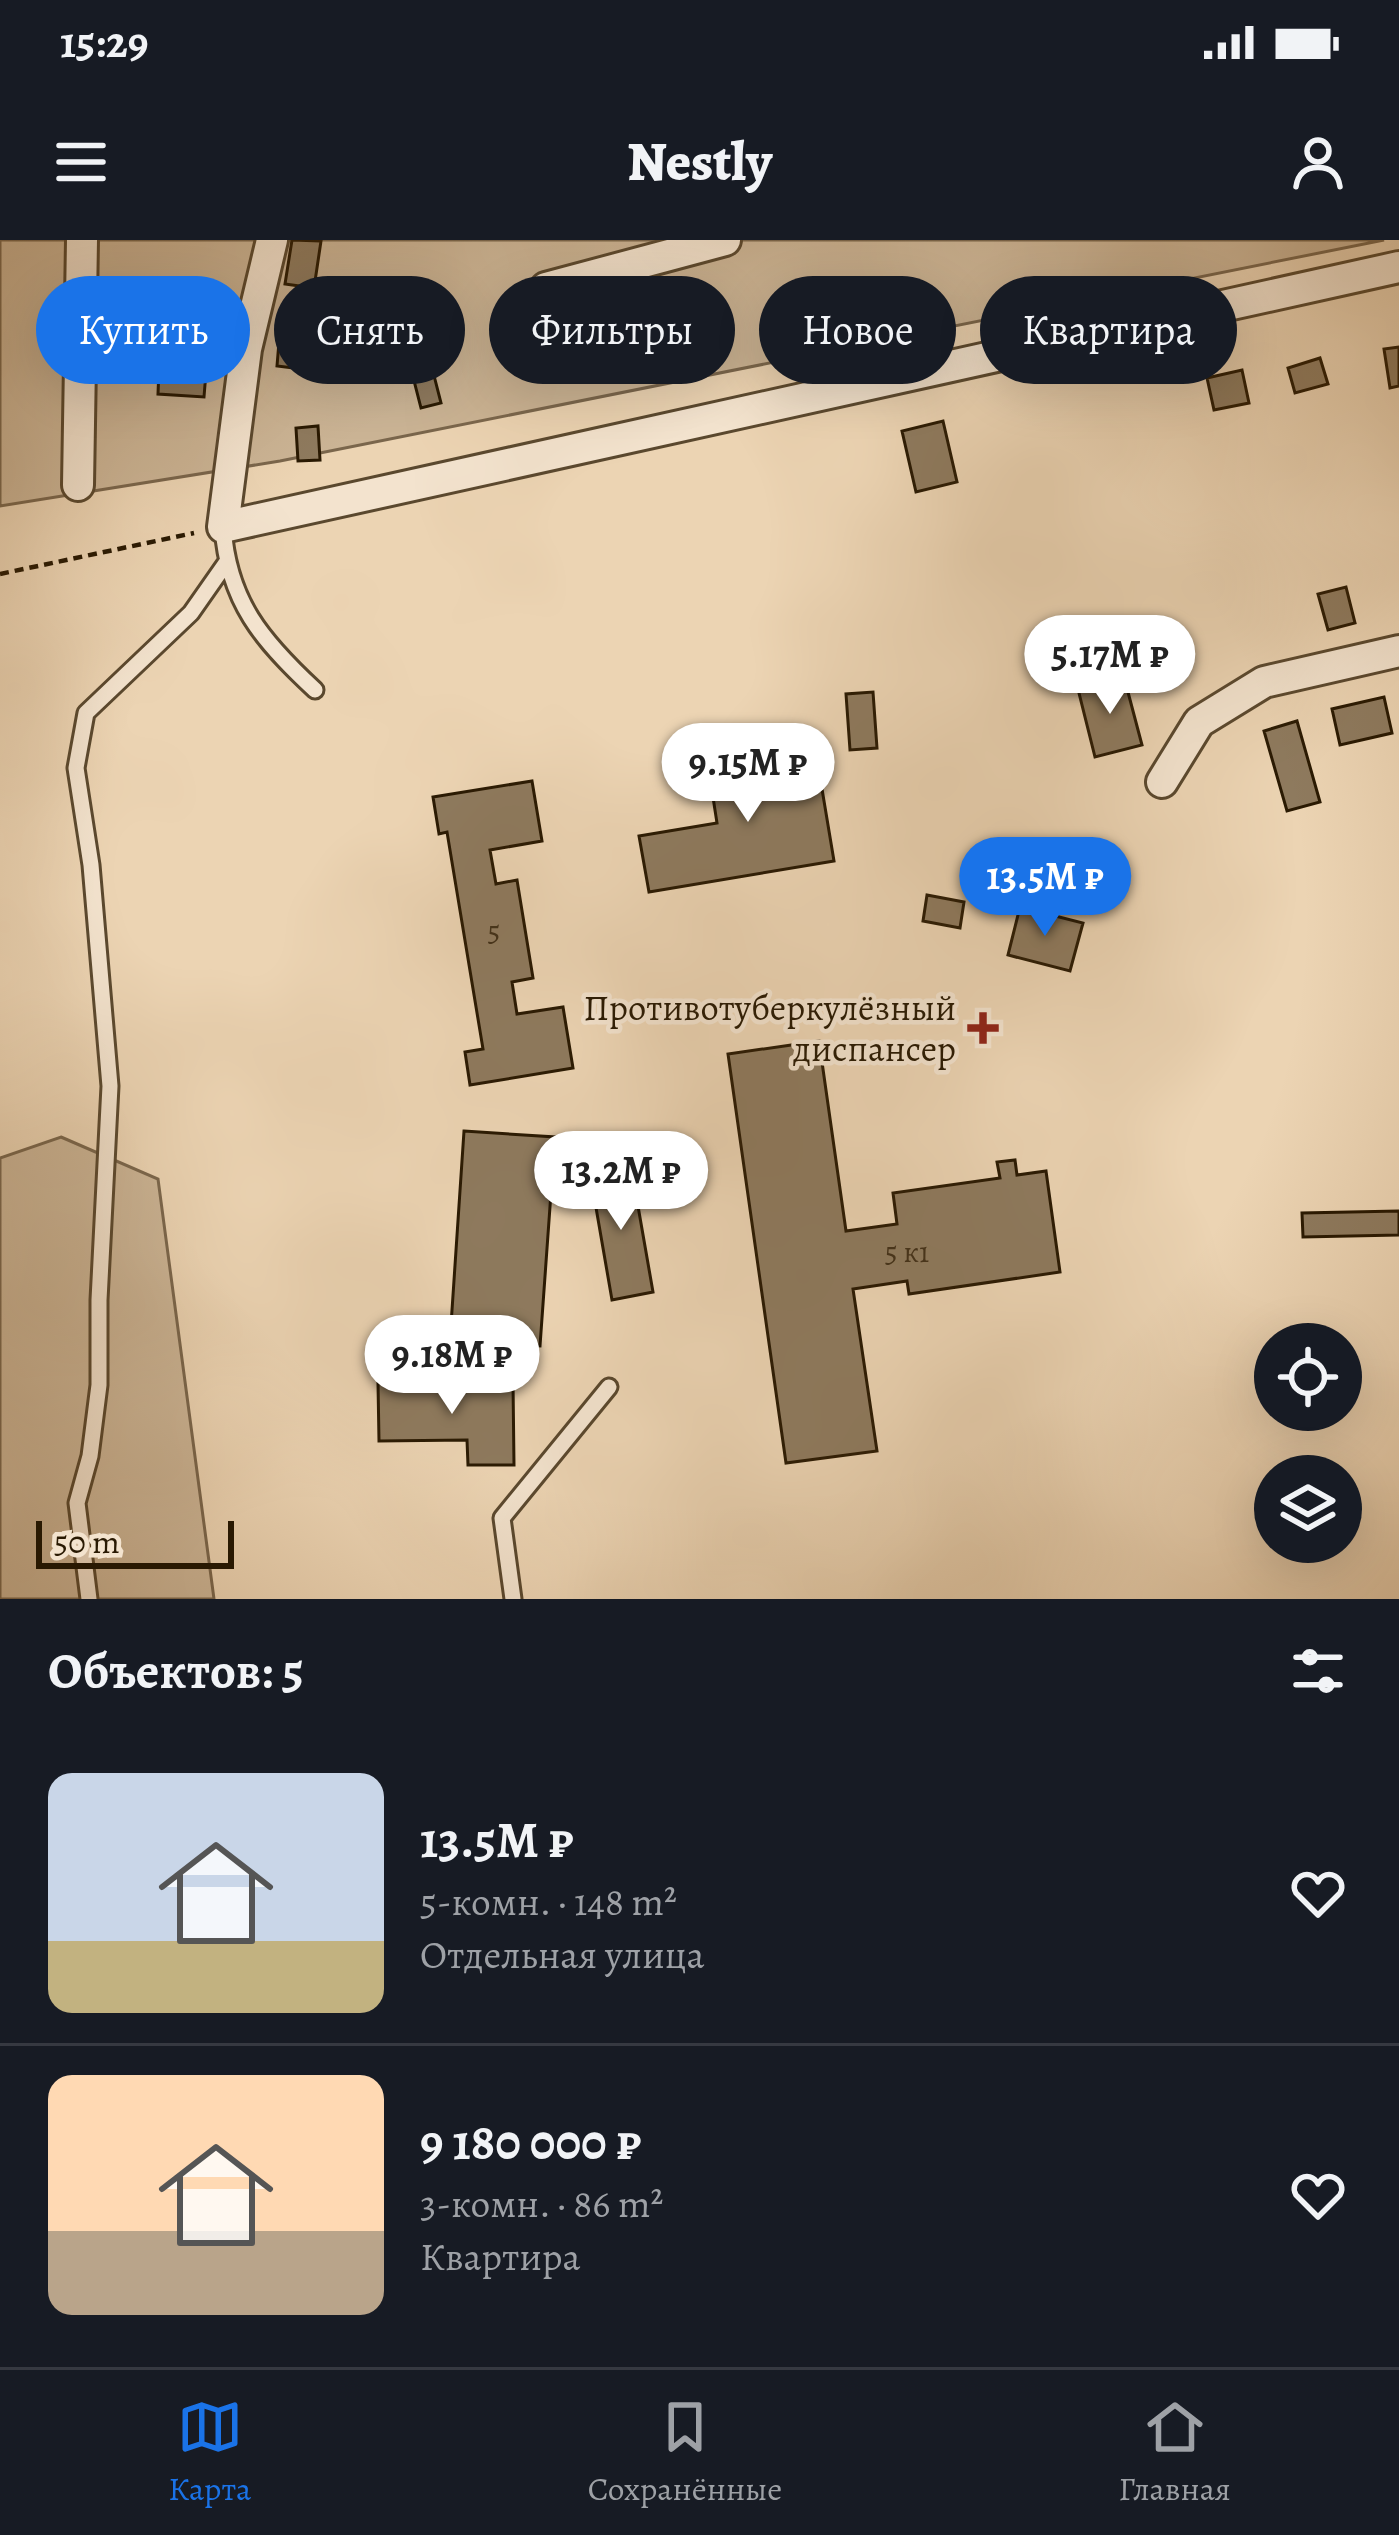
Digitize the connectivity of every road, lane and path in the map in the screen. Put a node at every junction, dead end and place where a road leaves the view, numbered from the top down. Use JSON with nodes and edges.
{"nodes":[{"id":1,"x":82,"y":240,"type":"edge"},
{"id":2,"x":272,"y":240,"type":"edge"},
{"id":3,"x":725,"y":240,"type":"edge"},
{"id":4,"x":1399,"y":267,"type":"edge"},
{"id":5,"x":591,"y":276,"type":"edge"},
{"id":6,"x":78,"y":485,"type":"dead end"},
{"id":7,"x":223,"y":526,"type":"junction"},
{"id":8,"x":226,"y":563,"type":"junction"},
{"id":9,"x":0,"y":574,"type":"edge"},
{"id":10,"x":1399,"y":651,"type":"edge"},
{"id":11,"x":315,"y":690,"type":"dead end"},
{"id":12,"x":1162,"y":782,"type":"dead end"},
{"id":13,"x":609,"y":1387,"type":"dead end"},
{"id":14,"x":88,"y":1599,"type":"edge"},
{"id":15,"x":513,"y":1599,"type":"edge"}],
"edges":[{"from":1,"to":6,"type":"street"},
{"from":2,"to":7,"type":"street"},
{"from":3,"to":5,"type":"street"},
{"from":4,"to":7,"type":"street"},
{"from":7,"to":8,"type":"lane"},
{"from":7,"to":9,"type":"path"},
{"from":8,"to":11,"type":"lane"},
{"from":8,"to":14,"type":"lane"},
{"from":10,"to":12,"type":"street"},
{"from":13,"to":15,"type":"lane"}]}
